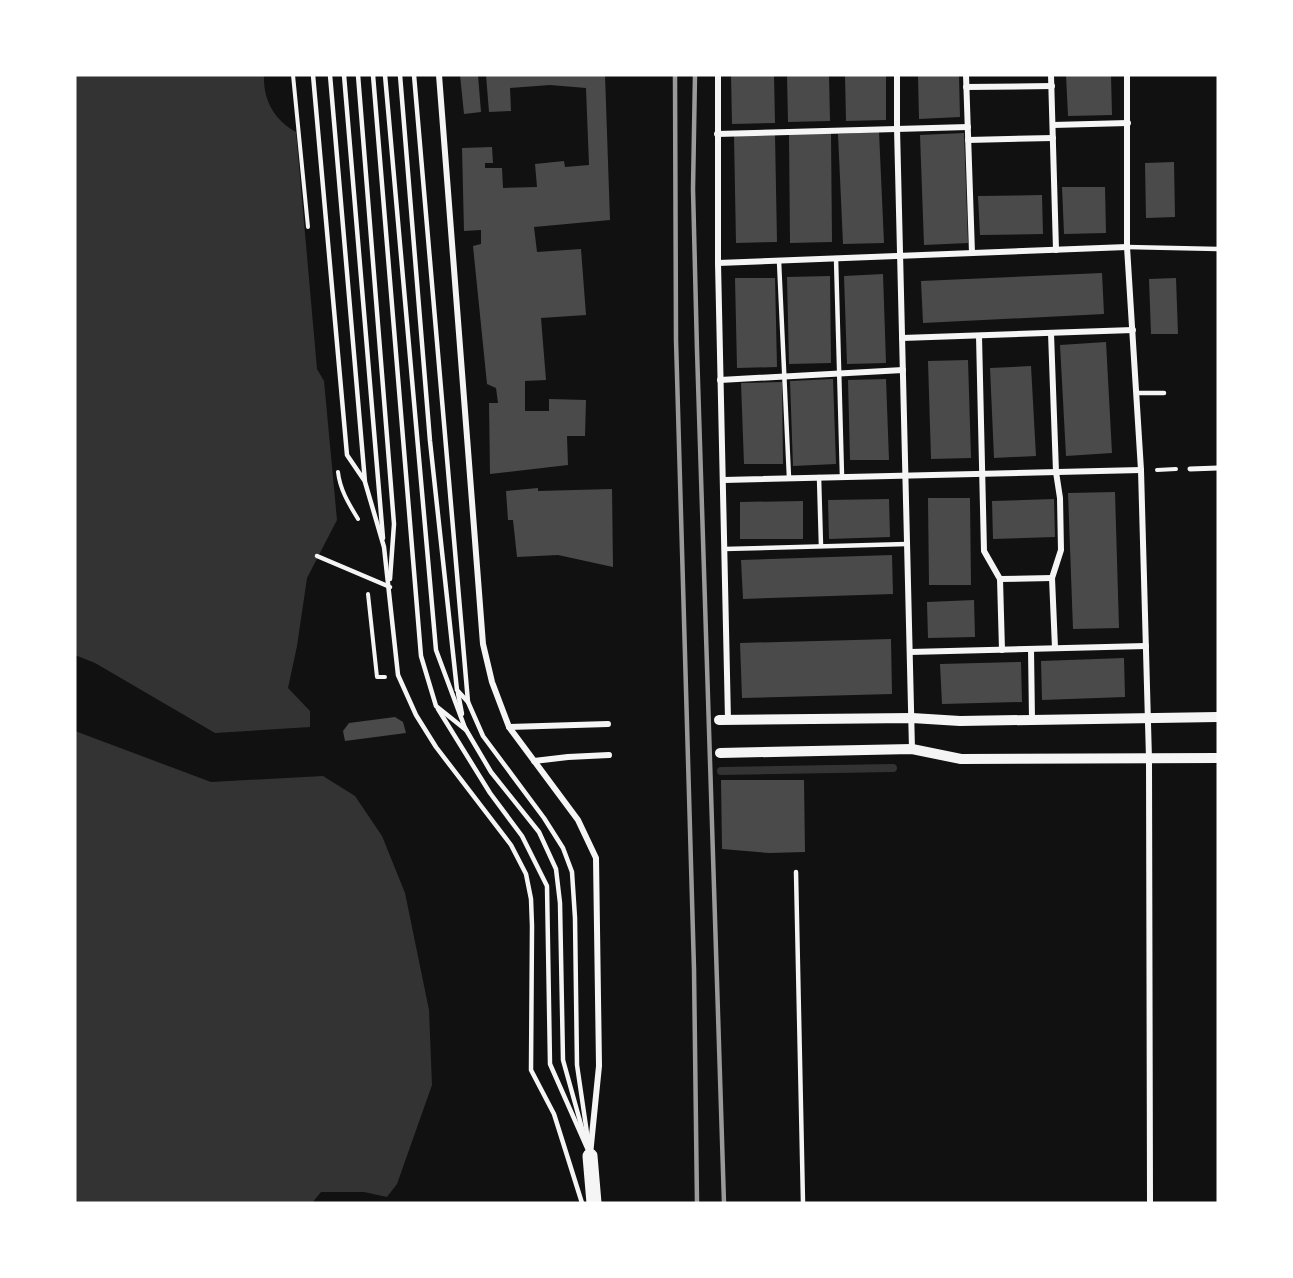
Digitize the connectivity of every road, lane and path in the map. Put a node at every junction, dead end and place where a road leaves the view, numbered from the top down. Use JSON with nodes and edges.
{"nodes":[{"id":1,"x":313,"y":75,"type":"edge"},
{"id":2,"x":330,"y":75,"type":"edge"},
{"id":3,"x":344,"y":75,"type":"edge"},
{"id":4,"x":358,"y":75,"type":"edge"},
{"id":5,"x":373,"y":75,"type":"edge"},
{"id":6,"x":386,"y":75,"type":"edge"},
{"id":7,"x":400,"y":75,"type":"edge"},
{"id":8,"x":414,"y":75,"type":"edge"},
{"id":9,"x":439,"y":75,"type":"edge"},
{"id":10,"x":718,"y":75,"type":"edge"},
{"id":11,"x":897,"y":75,"type":"edge"},
{"id":12,"x":966,"y":75,"type":"edge"},
{"id":13,"x":1051,"y":75,"type":"edge"},
{"id":14,"x":1128,"y":75,"type":"edge"},
{"id":15,"x":1052,"y":86,"type":"junction"},
{"id":16,"x":966,"y":87,"type":"junction"},
{"id":17,"x":1128,"y":123,"type":"junction"},
{"id":18,"x":1053,"y":125,"type":"junction"},
{"id":19,"x":968,"y":127,"type":"junction"},
{"id":20,"x":897,"y":128,"type":"junction"},
{"id":21,"x":717,"y":134,"type":"junction"},
{"id":22,"x":1053,"y":138,"type":"junction"},
{"id":23,"x":968,"y":140,"type":"junction"},
{"id":24,"x":1127,"y":247,"type":"junction"},
{"id":25,"x":1218,"y":249,"type":"edge"},
{"id":26,"x":1056,"y":250,"type":"junction"},
{"id":27,"x":972,"y":253,"type":"junction"},
{"id":28,"x":900,"y":255,"type":"junction"},
{"id":29,"x":836,"y":258,"type":"junction"},
{"id":30,"x":779,"y":261,"type":"junction"},
{"id":31,"x":718,"y":263,"type":"junction"},
{"id":32,"x":1133,"y":330,"type":"junction"},
{"id":33,"x":1051,"y":333,"type":"junction"},
{"id":34,"x":979,"y":336,"type":"junction"},
{"id":35,"x":902,"y":338,"type":"junction"},
{"id":36,"x":903,"y":370,"type":"junction"},
{"id":37,"x":839,"y":374,"type":"junction"},
{"id":38,"x":784,"y":377,"type":"junction"},
{"id":39,"x":720,"y":380,"type":"junction"},
{"id":40,"x":1137,"y":393,"type":"junction"},
{"id":41,"x":1164,"y":393,"type":"dead end"},
{"id":42,"x":1218,"y":468,"type":"edge"},
{"id":43,"x":1190,"y":469,"type":"joint"},
{"id":44,"x":1141,"y":470,"type":"junction"},
{"id":45,"x":1056,"y":472,"type":"junction"},
{"id":46,"x":982,"y":473,"type":"junction"},
{"id":47,"x":905,"y":475,"type":"junction"},
{"id":48,"x":842,"y":476,"type":"junction"},
{"id":49,"x":819,"y":477,"type":"junction"},
{"id":50,"x":789,"y":478,"type":"junction"},
{"id":51,"x":724,"y":480,"type":"junction"},
{"id":52,"x":365,"y":482,"type":"junction"},
{"id":53,"x":907,"y":544,"type":"junction"},
{"id":54,"x":821,"y":546,"type":"junction"},
{"id":55,"x":384,"y":547,"type":"junction"},
{"id":56,"x":724,"y":549,"type":"junction"},
{"id":57,"x":317,"y":556,"type":"dead end"},
{"id":58,"x":367,"y":578,"type":"junction"},
{"id":59,"x":1052,"y":578,"type":"junction"},
{"id":60,"x":1000,"y":579,"type":"junction"},
{"id":61,"x":390,"y":587,"type":"junction"},
{"id":62,"x":1146,"y":646,"type":"junction"},
{"id":63,"x":1054,"y":648,"type":"junction"},
{"id":64,"x":1031,"y":649,"type":"junction"},
{"id":65,"x":1002,"y":650,"type":"junction"},
{"id":66,"x":910,"y":652,"type":"junction"},
{"id":67,"x":391,"y":676,"type":"dead end"},
{"id":68,"x":457,"y":690,"type":"junction"},
{"id":69,"x":468,"y":702,"type":"junction"},
{"id":70,"x":436,"y":706,"type":"junction"},
{"id":71,"x":1218,"y":717,"type":"edge"},
{"id":72,"x":912,"y":718,"type":"junction"},
{"id":73,"x":1148,"y":719,"type":"junction"},
{"id":74,"x":724,"y":720,"type":"joint"},
{"id":75,"x":1032,"y":721,"type":"junction"},
{"id":76,"x":608,"y":724,"type":"dead end"},
{"id":77,"x":509,"y":727,"type":"junction"},
{"id":78,"x":465,"y":730,"type":"junction"},
{"id":79,"x":912,"y":749,"type":"junction"},
{"id":80,"x":720,"y":753,"type":"dead end"},
{"id":81,"x":609,"y":755,"type":"dead end"},
{"id":82,"x":1218,"y":758,"type":"edge"},
{"id":83,"x":1149,"y":759,"type":"junction"},
{"id":84,"x":534,"y":761,"type":"junction"},
{"id":85,"x":796,"y":872,"type":"dead end"},
{"id":86,"x":590,"y":1156,"type":"junction"},
{"id":87,"x":582,"y":1203,"type":"edge"},
{"id":88,"x":594,"y":1203,"type":"edge"},
{"id":89,"x":802,"y":1203,"type":"edge"},
{"id":90,"x":1150,"y":1203,"type":"edge"}],
"edges":[{"from":1,"to":52,"type":"lane"},
{"from":2,"to":52,"type":"lane"},
{"from":3,"to":55,"type":"lane"},
{"from":4,"to":61,"type":"lane"},
{"from":5,"to":70,"type":"lane"},
{"from":6,"to":78,"type":"lane"},
{"from":7,"to":68,"type":"lane"},
{"from":8,"to":69,"type":"lane"},
{"from":9,"to":77,"type":"street"},
{"from":10,"to":21,"type":"street"},
{"from":11,"to":20,"type":"street"},
{"from":12,"to":16,"type":"street"},
{"from":13,"to":15,"type":"street"},
{"from":14,"to":17,"type":"street"},
{"from":15,"to":16,"type":"street"},
{"from":15,"to":18,"type":"street"},
{"from":16,"to":19,"type":"street"},
{"from":17,"to":18,"type":"street"},
{"from":17,"to":24,"type":"street"},
{"from":18,"to":22,"type":"street"},
{"from":19,"to":20,"type":"street"},
{"from":19,"to":23,"type":"street"},
{"from":20,"to":21,"type":"street"},
{"from":20,"to":28,"type":"street"},
{"from":21,"to":31,"type":"street"},
{"from":22,"to":23,"type":"street"},
{"from":22,"to":26,"type":"street"},
{"from":23,"to":27,"type":"street"},
{"from":24,"to":25,"type":"lane"},
{"from":24,"to":26,"type":"street"},
{"from":24,"to":32,"type":"street"},
{"from":26,"to":27,"type":"street"},
{"from":27,"to":28,"type":"street"},
{"from":28,"to":29,"type":"street"},
{"from":28,"to":35,"type":"street"},
{"from":29,"to":30,"type":"street"},
{"from":29,"to":37,"type":"lane"},
{"from":30,"to":31,"type":"street"},
{"from":30,"to":38,"type":"lane"},
{"from":31,"to":39,"type":"street"},
{"from":32,"to":33,"type":"street"},
{"from":32,"to":40,"type":"street"},
{"from":33,"to":34,"type":"street"},
{"from":33,"to":45,"type":"street"},
{"from":34,"to":35,"type":"street"},
{"from":34,"to":46,"type":"street"},
{"from":35,"to":36,"type":"street"},
{"from":36,"to":37,"type":"street"},
{"from":36,"to":47,"type":"street"},
{"from":37,"to":38,"type":"street"},
{"from":37,"to":48,"type":"lane"},
{"from":38,"to":39,"type":"street"},
{"from":38,"to":50,"type":"lane"},
{"from":39,"to":51,"type":"street"},
{"from":40,"to":41,"type":"lane"},
{"from":40,"to":44,"type":"street"},
{"from":42,"to":43,"type":"street"},
{"from":43,"to":44,"type":"path"},
{"from":44,"to":45,"type":"street"},
{"from":44,"to":62,"type":"street"},
{"from":45,"to":46,"type":"street"},
{"from":45,"to":59,"type":"street"},
{"from":46,"to":47,"type":"street"},
{"from":46,"to":60,"type":"street"},
{"from":47,"to":48,"type":"street"},
{"from":47,"to":53,"type":"street"},
{"from":48,"to":49,"type":"street"},
{"from":49,"to":50,"type":"street"},
{"from":49,"to":54,"type":"lane"},
{"from":50,"to":51,"type":"street"},
{"from":51,"to":56,"type":"street"},
{"from":52,"to":55,"type":"lane"},
{"from":53,"to":54,"type":"lane"},
{"from":53,"to":66,"type":"street"},
{"from":54,"to":56,"type":"lane"},
{"from":55,"to":61,"type":"lane"},
{"from":56,"to":74,"type":"street"},
{"from":57,"to":58,"type":"lane"},
{"from":58,"to":61,"type":"lane"},
{"from":58,"to":67,"type":"path"},
{"from":59,"to":60,"type":"street"},
{"from":59,"to":63,"type":"street"},
{"from":60,"to":65,"type":"street"},
{"from":61,"to":87,"type":"lane"},
{"from":62,"to":63,"type":"street"},
{"from":62,"to":73,"type":"street"},
{"from":63,"to":64,"type":"street"},
{"from":64,"to":65,"type":"street"},
{"from":64,"to":75,"type":"street"},
{"from":65,"to":66,"type":"street"},
{"from":66,"to":72,"type":"street"},
{"from":68,"to":69,"type":"lane"},
{"from":68,"to":78,"type":"lane"},
{"from":69,"to":86,"type":"lane"},
{"from":70,"to":78,"type":"lane"},
{"from":70,"to":86,"type":"lane"},
{"from":71,"to":73,"type":"street"},
{"from":72,"to":74,"type":"street"},
{"from":72,"to":75,"type":"street"},
{"from":72,"to":79,"type":"street"},
{"from":73,"to":75,"type":"street"},
{"from":73,"to":83,"type":"street"},
{"from":76,"to":77,"type":"street"},
{"from":77,"to":84,"type":"street"},
{"from":78,"to":86,"type":"lane"},
{"from":79,"to":80,"type":"street"},
{"from":79,"to":83,"type":"street"},
{"from":81,"to":84,"type":"street"},
{"from":82,"to":83,"type":"street"},
{"from":83,"to":90,"type":"street"},
{"from":84,"to":86,"type":"street"},
{"from":85,"to":89,"type":"lane"},
{"from":86,"to":88,"type":"main road"}]}
